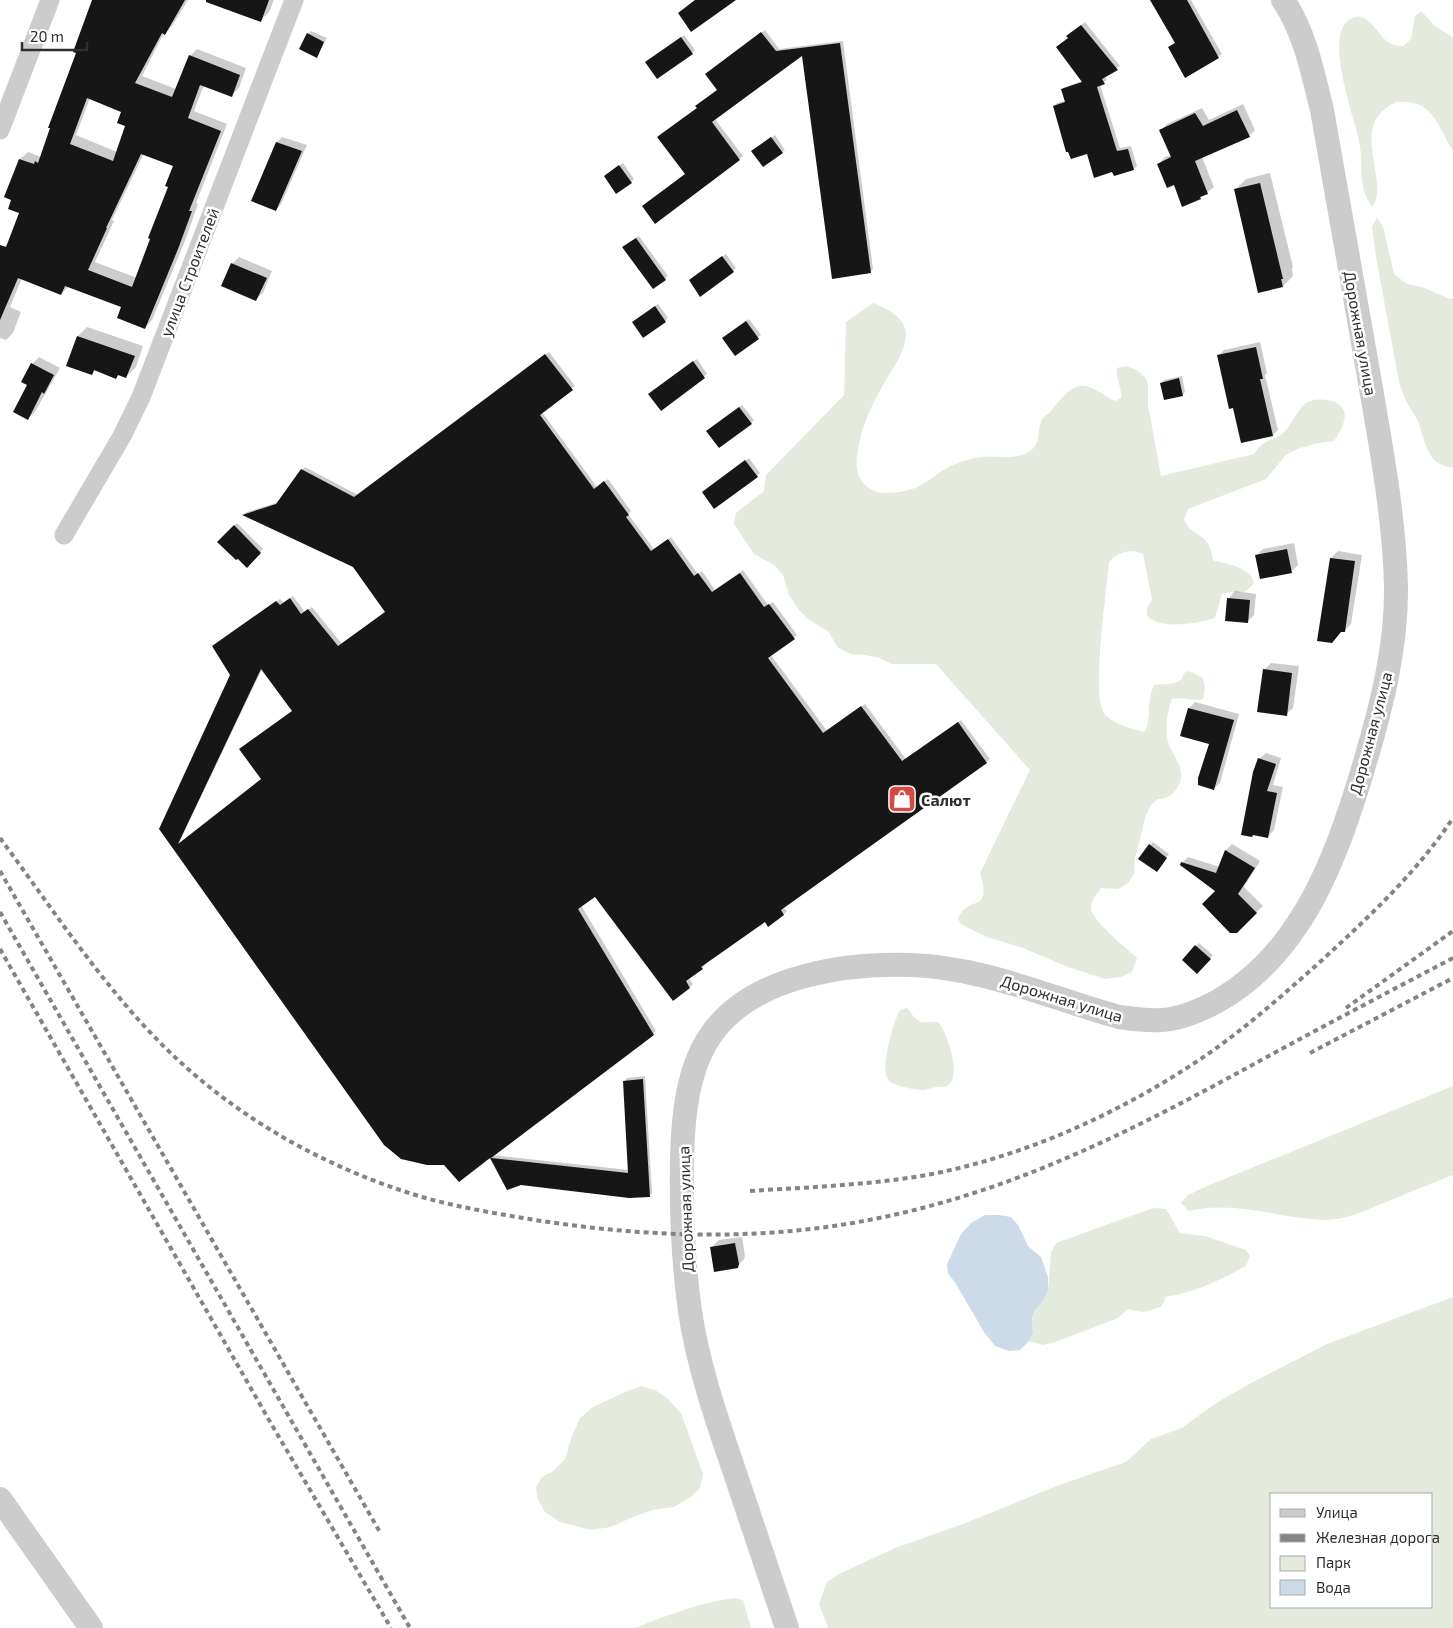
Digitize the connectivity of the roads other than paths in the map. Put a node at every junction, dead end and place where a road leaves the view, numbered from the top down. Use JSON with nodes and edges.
{"nodes":[{"id":1,"x":50,"y":0,"type":"edge"},
{"id":2,"x":294,"y":0,"type":"edge"},
{"id":3,"x":1283,"y":0,"type":"edge"},
{"id":4,"x":0,"y":130,"type":"edge"},
{"id":5,"x":64,"y":535,"type":"dead end"},
{"id":6,"x":0,"y":1499,"type":"edge"},
{"id":7,"x":91,"y":1628,"type":"edge"},
{"id":8,"x":787,"y":1628,"type":"edge"}],
"edges":[{"from":1,"to":4,"type":"street"},
{"from":2,"to":5,"type":"street","name":"улица Строителей"},
{"from":3,"to":8,"type":"street","name":"Дорожная улица"},
{"from":6,"to":7,"type":"street"}]}
